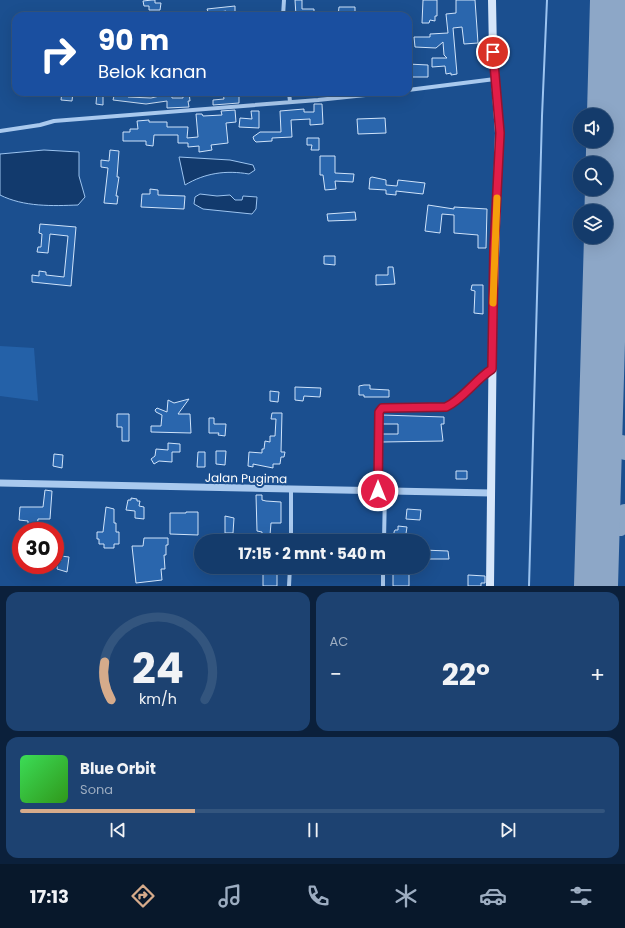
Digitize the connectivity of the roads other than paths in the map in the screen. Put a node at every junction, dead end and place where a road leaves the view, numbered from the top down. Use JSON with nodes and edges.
{"nodes":[{"id":1,"x":284,"y":0,"type":"edge"},
{"id":2,"x":492,"y":0,"type":"edge"},
{"id":3,"x":284,"y":12,"type":"edge"},
{"id":4,"x":495,"y":79,"type":"junction"},
{"id":5,"x":412,"y":89,"type":"edge"},
{"id":6,"x":289,"y":96,"type":"edge"},
{"id":7,"x":352,"y":96,"type":"edge"},
{"id":8,"x":290,"y":102,"type":"junction"},
{"id":9,"x":0,"y":131,"type":"edge"},
{"id":10,"x":492,"y":369,"type":"junction"},
{"id":11,"x":0,"y":483,"type":"edge"},
{"id":12,"x":291,"y":490,"type":"junction"},
{"id":13,"x":382,"y":491,"type":"junction"},
{"id":14,"x":492,"y":493,"type":"junction"},
{"id":15,"x":291,"y":534,"type":"edge"},
{"id":16,"x":384,"y":534,"type":"edge"},
{"id":17,"x":290,"y":574,"type":"edge"},
{"id":18,"x":383,"y":574,"type":"edge"},
{"id":19,"x":289,"y":586,"type":"edge"},
{"id":20,"x":383,"y":586,"type":"edge"},
{"id":21,"x":490,"y":586,"type":"edge"}],
"edges":[{"from":1,"to":3,"type":"street"},
{"from":2,"to":4,"type":"main road"},
{"from":4,"to":5,"type":"street"},
{"from":4,"to":10,"type":"main road"},
{"from":6,"to":8,"type":"street"},
{"from":7,"to":8,"type":"street"},
{"from":8,"to":9,"type":"street"},
{"from":10,"to":13,"type":"street"},
{"from":10,"to":14,"type":"main road"},
{"from":11,"to":12,"type":"street","name":"Jalan Pugima"},
{"from":12,"to":13,"type":"street","name":"Jalan Pugima"},
{"from":12,"to":15,"type":"street"},
{"from":13,"to":14,"type":"street","name":"Jalan Pugima"},
{"from":13,"to":16,"type":"street"},
{"from":14,"to":21,"type":"main road"},
{"from":17,"to":19,"type":"street"},
{"from":18,"to":20,"type":"street"}]}
